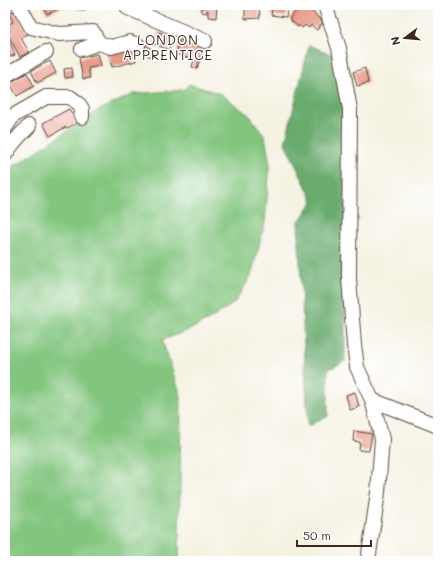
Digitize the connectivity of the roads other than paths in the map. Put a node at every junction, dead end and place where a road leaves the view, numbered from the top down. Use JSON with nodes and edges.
{"nodes":[{"id":1,"x":19,"y":5,"type":"edge"},
{"id":2,"x":126,"y":5,"type":"edge"},
{"id":3,"x":325,"y":5,"type":"edge"},
{"id":4,"x":205,"y":41,"type":"dead end"},
{"id":5,"x":99,"y":44,"type":"junction"},
{"id":6,"x":138,"y":45,"type":"dead end"},
{"id":7,"x":82,"y":49,"type":"dead end"},
{"id":8,"x":46,"y":52,"type":"dead end"},
{"id":9,"x":5,"y":76,"type":"edge"},
{"id":10,"x":82,"y":117,"type":"dead end"},
{"id":11,"x":29,"y":126,"type":"dead end"},
{"id":12,"x":5,"y":128,"type":"edge"},
{"id":13,"x":5,"y":155,"type":"edge"},
{"id":14,"x":372,"y":400,"type":"junction"},
{"id":15,"x":438,"y":426,"type":"edge"},
{"id":16,"x":368,"y":561,"type":"edge"}],
"edges":[{"from":1,"to":5,"type":"street"},
{"from":2,"to":4,"type":"street"},
{"from":3,"to":14,"type":"street"},
{"from":5,"to":6,"type":"street"},
{"from":5,"to":7,"type":"street"},
{"from":8,"to":9,"type":"street"},
{"from":10,"to":12,"type":"street"},
{"from":11,"to":13,"type":"street"},
{"from":14,"to":15,"type":"street"},
{"from":14,"to":16,"type":"street"}]}
